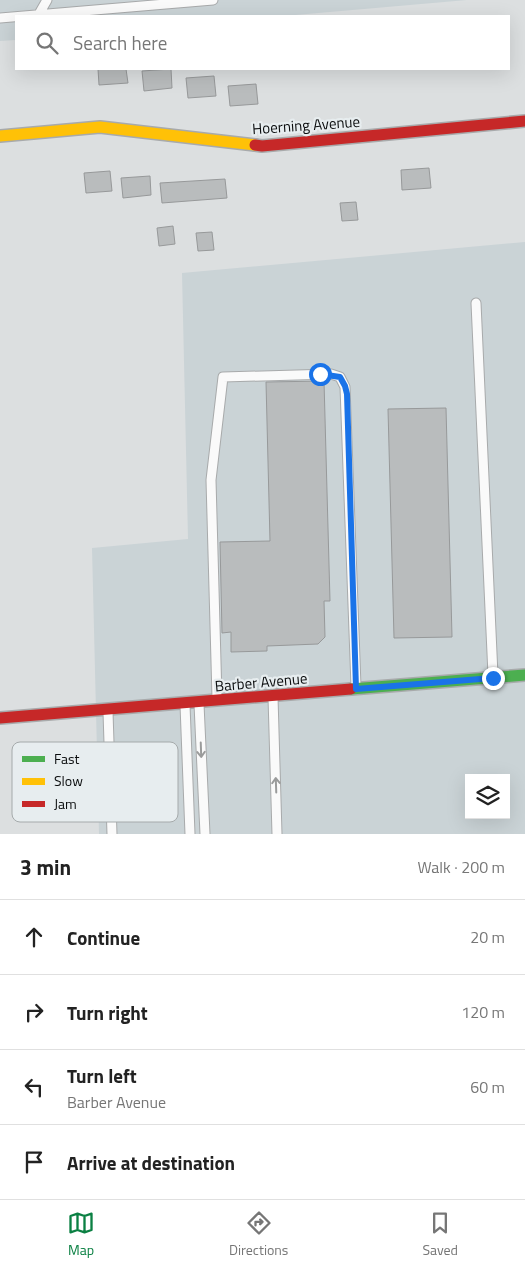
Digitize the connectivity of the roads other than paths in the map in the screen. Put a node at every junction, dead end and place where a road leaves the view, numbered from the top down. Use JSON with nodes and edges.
{"nodes":[{"id":1,"x":47,"y":0,"type":"edge"},
{"id":2,"x":213,"y":0,"type":"edge"},
{"id":3,"x":39,"y":14,"type":"junction"},
{"id":4,"x":29,"y":15,"type":"edge"},
{"id":5,"x":15,"y":16,"type":"edge"},
{"id":6,"x":0,"y":18,"type":"edge"},
{"id":7,"x":525,"y":121,"type":"edge"},
{"id":8,"x":0,"y":136,"type":"edge"},
{"id":9,"x":476,"y":302,"type":"dead end"},
{"id":10,"x":525,"y":675,"type":"edge"},
{"id":11,"x":493,"y":678,"type":"junction"},
{"id":12,"x":356,"y":689,"type":"junction"},
{"id":13,"x":273,"y":696,"type":"junction"},
{"id":14,"x":217,"y":700,"type":"junction"},
{"id":15,"x":199,"y":702,"type":"junction"},
{"id":16,"x":185,"y":703,"type":"junction"},
{"id":17,"x":108,"y":709,"type":"junction"},
{"id":18,"x":0,"y":718,"type":"edge"},
{"id":19,"x":109,"y":742,"type":"edge"},
{"id":20,"x":190,"y":834,"type":"edge"},
{"id":21,"x":205,"y":834,"type":"edge"},
{"id":22,"x":277,"y":834,"type":"edge"}],
"edges":[{"from":1,"to":3,"type":"lane"},
{"from":2,"to":3,"type":"lane"},
{"from":3,"to":4,"type":"lane"},
{"from":5,"to":6,"type":"lane"},
{"from":7,"to":8,"type":"street","name":"Hoerning Avenue"},
{"from":9,"to":11,"type":"lane"},
{"from":10,"to":11,"type":"street","name":"Barber Avenue"},
{"from":11,"to":12,"type":"street","name":"Barber Avenue"},
{"from":12,"to":13,"type":"street","name":"Barber Avenue"},
{"from":12,"to":14,"type":"lane"},
{"from":13,"to":14,"type":"street","name":"Barber Avenue"},
{"from":22,"to":13,"type":"lane","one_way":true},
{"from":14,"to":15,"type":"street","name":"Barber Avenue"},
{"from":15,"to":16,"type":"street","name":"Barber Avenue"},
{"from":15,"to":21,"type":"lane","one_way":true},
{"from":16,"to":17,"type":"street","name":"Barber Avenue"},
{"from":16,"to":20,"type":"lane"},
{"from":17,"to":18,"type":"street","name":"Barber Avenue"},
{"from":17,"to":19,"type":"lane"}]}
